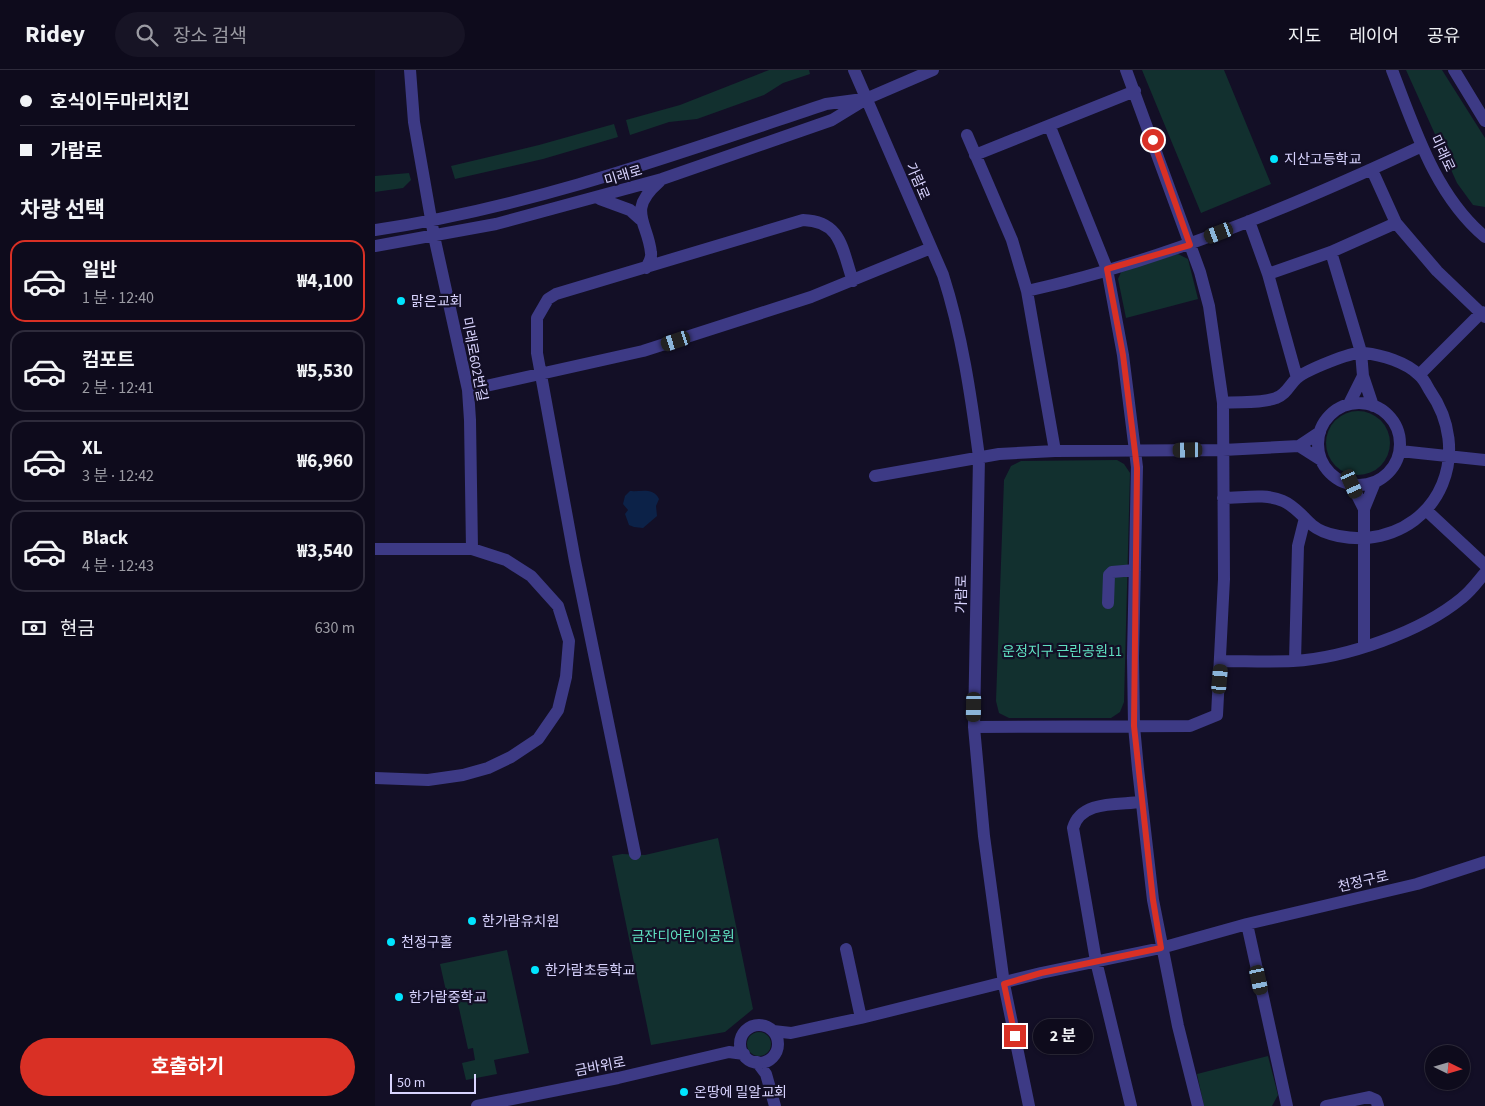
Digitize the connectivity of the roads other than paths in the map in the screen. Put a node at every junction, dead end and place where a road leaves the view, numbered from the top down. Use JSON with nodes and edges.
{"nodes":[{"id":1,"x":410,"y":70,"type":"edge"},
{"id":2,"x":854,"y":70,"type":"edge"},
{"id":3,"x":933,"y":70,"type":"edge"},
{"id":4,"x":1126,"y":70,"type":"edge"},
{"id":5,"x":1392,"y":70,"type":"edge"},
{"id":6,"x":1454,"y":70,"type":"edge"},
{"id":7,"x":1135,"y":91,"type":"junction"},
{"id":8,"x":867,"y":98,"type":"junction"},
{"id":9,"x":1485,"y":121,"type":"edge"},
{"id":10,"x":1050,"y":127,"type":"junction"},
{"id":11,"x":967,"y":136,"type":"dead end"},
{"id":12,"x":1422,"y":146,"type":"junction"},
{"id":13,"x":975,"y":155,"type":"junction"},
{"id":14,"x":1372,"y":170,"type":"junction"},
{"id":15,"x":662,"y":179,"type":"junction"},
{"id":16,"x":598,"y":198,"type":"junction"},
{"id":17,"x":640,"y":219,"type":"junction"},
{"id":18,"x":1249,"y":221,"type":"junction"},
{"id":19,"x":431,"y":222,"type":"junction"},
{"id":20,"x":1396,"y":223,"type":"junction"},
{"id":21,"x":1482,"y":229,"type":"edge"},
{"id":22,"x":375,"y":230,"type":"edge"},
{"id":23,"x":434,"y":236,"type":"junction"},
{"id":24,"x":1190,"y":245,"type":"junction"},
{"id":25,"x":375,"y":246,"type":"edge"},
{"id":26,"x":931,"y":248,"type":"junction"},
{"id":27,"x":1331,"y":252,"type":"junction"},
{"id":28,"x":651,"y":255,"type":"junction"},
{"id":29,"x":665,"y":262,"type":"junction"},
{"id":30,"x":646,"y":268,"type":"junction"},
{"id":31,"x":1107,"y":269,"type":"junction"},
{"id":32,"x":1268,"y":274,"type":"junction"},
{"id":33,"x":853,"y":281,"type":"junction"},
{"id":34,"x":1027,"y":291,"type":"junction"},
{"id":35,"x":1483,"y":314,"type":"edge"},
{"id":36,"x":1361,"y":352,"type":"junction"},
{"id":37,"x":541,"y":374,"type":"junction"},
{"id":38,"x":1419,"y":375,"type":"junction"},
{"id":39,"x":1363,"y":376,"type":"junction"},
{"id":40,"x":1297,"y":378,"type":"junction"},
{"id":41,"x":468,"y":390,"type":"junction"},
{"id":42,"x":1223,"y":403,"type":"junction"},
{"id":43,"x":1349,"y":404,"type":"junction"},
{"id":44,"x":1373,"y":406,"type":"junction"},
{"id":45,"x":1320,"y":432,"type":"junction"},
{"id":46,"x":1299,"y":446,"type":"junction"},
{"id":47,"x":1223,"y":450,"type":"junction"},
{"id":48,"x":1055,"y":451,"type":"junction"},
{"id":49,"x":1135,"y":451,"type":"junction"},
{"id":50,"x":1400,"y":452,"type":"junction"},
{"id":51,"x":979,"y":457,"type":"junction"},
{"id":52,"x":1451,"y":457,"type":"junction"},
{"id":53,"x":1321,"y":460,"type":"junction"},
{"id":54,"x":1485,"y":460,"type":"edge"},
{"id":55,"x":875,"y":476,"type":"dead end"},
{"id":56,"x":1375,"y":482,"type":"junction"},
{"id":57,"x":1352,"y":484,"type":"junction"},
{"id":58,"x":1223,"y":498,"type":"junction"},
{"id":59,"x":1364,"y":509,"type":"junction"},
{"id":60,"x":1426,"y":510,"type":"junction"},
{"id":61,"x":1305,"y":518,"type":"junction"},
{"id":62,"x":1365,"y":538,"type":"junction"},
{"id":63,"x":375,"y":549,"type":"edge"},
{"id":64,"x":472,"y":549,"type":"junction"},
{"id":65,"x":1485,"y":566,"type":"edge"},
{"id":66,"x":1135,"y":570,"type":"junction"},
{"id":67,"x":1485,"y":573,"type":"edge"},
{"id":68,"x":1108,"y":603,"type":"dead end"},
{"id":69,"x":1364,"y":645,"type":"junction"},
{"id":70,"x":1295,"y":661,"type":"junction"},
{"id":71,"x":1221,"y":662,"type":"junction"},
{"id":72,"x":1134,"y":726,"type":"junction"},
{"id":73,"x":974,"y":727,"type":"junction"},
{"id":74,"x":375,"y":778,"type":"edge"},
{"id":75,"x":1141,"y":802,"type":"junction"},
{"id":76,"x":635,"y":854,"type":"dead end"},
{"id":77,"x":1485,"y":862,"type":"edge"},
{"id":78,"x":1247,"y":924,"type":"junction"},
{"id":79,"x":1161,"y":948,"type":"junction"},
{"id":80,"x":846,"y":949,"type":"dead end"},
{"id":81,"x":1096,"y":961,"type":"junction"},
{"id":82,"x":1004,"y":984,"type":"junction"},
{"id":83,"x":861,"y":1018,"type":"junction"},
{"id":84,"x":773,"y":1030,"type":"junction"},
{"id":85,"x":791,"y":1033,"type":"junction"},
{"id":86,"x":741,"y":1040,"type":"junction"},
{"id":87,"x":778,"y":1044,"type":"junction"},
{"id":88,"x":729,"y":1052,"type":"junction"},
{"id":89,"x":744,"y":1054,"type":"junction"},
{"id":90,"x":763,"y":1061,"type":"junction"},
{"id":91,"x":477,"y":1106,"type":"edge"},
{"id":92,"x":775,"y":1106,"type":"edge"},
{"id":93,"x":1029,"y":1106,"type":"edge"},
{"id":94,"x":1131,"y":1106,"type":"edge"},
{"id":95,"x":1198,"y":1106,"type":"edge"},
{"id":96,"x":1287,"y":1106,"type":"edge"},
{"id":97,"x":1326,"y":1106,"type":"edge"},
{"id":98,"x":1378,"y":1106,"type":"edge"}],
"edges":[{"from":1,"to":19,"type":"street","name":"미래로602번길"},
{"from":2,"to":8,"type":"street","name":"가람로"},
{"from":3,"to":8,"type":"street","name":"미래로"},
{"from":4,"to":7,"type":"street"},
{"from":5,"to":12,"type":"street","name":"미래로"},
{"from":6,"to":9,"type":"street"},
{"from":7,"to":10,"type":"street"},
{"from":7,"to":24,"type":"street"},
{"from":8,"to":15,"type":"street","name":"미래로"},
{"from":8,"to":19,"type":"street","name":"미래로"},
{"from":8,"to":26,"type":"street","name":"가람로"},
{"from":10,"to":13,"type":"street"},
{"from":10,"to":31,"type":"street"},
{"from":11,"to":13,"type":"street"},
{"from":12,"to":14,"type":"street"},
{"from":12,"to":21,"type":"street","name":"미래로"},
{"from":13,"to":34,"type":"street"},
{"from":14,"to":18,"type":"street"},
{"from":14,"to":20,"type":"street"},
{"from":15,"to":16,"type":"street","name":"미래로"},
{"from":15,"to":17,"type":"street"},
{"from":16,"to":17,"type":"street"},
{"from":16,"to":23,"type":"street","name":"미래로"},
{"from":17,"to":28,"type":"street"},
{"from":18,"to":24,"type":"street"},
{"from":18,"to":32,"type":"street"},
{"from":19,"to":22,"type":"street","name":"미래로"},
{"from":19,"to":23,"type":"street","name":"미래로602번길"},
{"from":20,"to":27,"type":"street"},
{"from":20,"to":35,"type":"street"},
{"from":23,"to":25,"type":"street","name":"미래로"},
{"from":23,"to":41,"type":"street","name":"미래로602번길"},
{"from":24,"to":31,"type":"street"},
{"from":24,"to":42,"type":"street"},
{"from":26,"to":33,"type":"street"},
{"from":26,"to":51,"type":"street","name":"가람로"},
{"from":27,"to":32,"type":"street"},
{"from":27,"to":36,"type":"street"},
{"from":28,"to":29,"type":"street"},
{"from":28,"to":30,"type":"street"},
{"from":29,"to":30,"type":"street"},
{"from":29,"to":33,"type":"street"},
{"from":30,"to":37,"type":"street"},
{"from":31,"to":34,"type":"street"},
{"from":31,"to":49,"type":"street"},
{"from":32,"to":40,"type":"street"},
{"from":33,"to":37,"type":"street"},
{"from":34,"to":48,"type":"street"},
{"from":35,"to":38,"type":"street"},
{"from":36,"to":38,"type":"street"},
{"from":36,"to":39,"type":"street"},
{"from":36,"to":40,"type":"street"},
{"from":37,"to":41,"type":"street"},
{"from":37,"to":76,"type":"street"},
{"from":38,"to":52,"type":"street"},
{"from":39,"to":43,"type":"street"},
{"from":39,"to":44,"type":"street"},
{"from":40,"to":42,"type":"street"},
{"from":41,"to":64,"type":"street","name":"미래로602번길"},
{"from":42,"to":47,"type":"street"},
{"from":43,"to":44,"type":"street"},
{"from":43,"to":45,"type":"street"},
{"from":44,"to":50,"type":"street"},
{"from":45,"to":46,"type":"street"},
{"from":45,"to":53,"type":"street"},
{"from":46,"to":47,"type":"street"},
{"from":46,"to":53,"type":"street"},
{"from":47,"to":49,"type":"street"},
{"from":47,"to":58,"type":"street"},
{"from":48,"to":49,"type":"street"},
{"from":48,"to":51,"type":"street"},
{"from":49,"to":66,"type":"street"},
{"from":50,"to":52,"type":"street"},
{"from":50,"to":56,"type":"street"},
{"from":51,"to":55,"type":"street"},
{"from":51,"to":73,"type":"street","name":"가람로"},
{"from":52,"to":54,"type":"street"},
{"from":52,"to":60,"type":"street"},
{"from":53,"to":57,"type":"street"},
{"from":56,"to":57,"type":"street"},
{"from":56,"to":59,"type":"street"},
{"from":57,"to":59,"type":"street"},
{"from":58,"to":61,"type":"street"},
{"from":58,"to":71,"type":"street"},
{"from":59,"to":62,"type":"street"},
{"from":60,"to":62,"type":"street"},
{"from":60,"to":65,"type":"street"},
{"from":61,"to":62,"type":"street"},
{"from":61,"to":70,"type":"street"},
{"from":62,"to":69,"type":"street"},
{"from":63,"to":64,"type":"street"},
{"from":64,"to":74,"type":"street"},
{"from":66,"to":68,"type":"street"},
{"from":66,"to":72,"type":"street"},
{"from":67,"to":69,"type":"street"},
{"from":69,"to":70,"type":"street"},
{"from":70,"to":71,"type":"street"},
{"from":71,"to":72,"type":"street"},
{"from":72,"to":73,"type":"street"},
{"from":72,"to":75,"type":"street"},
{"from":73,"to":82,"type":"street","name":"가람로"},
{"from":75,"to":79,"type":"street"},
{"from":75,"to":81,"type":"street"},
{"from":77,"to":78,"type":"street","name":"천정구로"},
{"from":78,"to":79,"type":"street","name":"천정구로"},
{"from":78,"to":96,"type":"street"},
{"from":79,"to":81,"type":"street","name":"천정구로"},
{"from":79,"to":95,"type":"street"},
{"from":80,"to":83,"type":"street"},
{"from":81,"to":82,"type":"street","name":"천정구로"},
{"from":81,"to":94,"type":"street"},
{"from":82,"to":83,"type":"street"},
{"from":82,"to":93,"type":"street","name":"가람로"},
{"from":83,"to":85,"type":"street"},
{"from":84,"to":85,"type":"street"},
{"from":84,"to":86,"type":"street"},
{"from":84,"to":87,"type":"street"},
{"from":85,"to":87,"type":"street"},
{"from":86,"to":88,"type":"street"},
{"from":86,"to":89,"type":"street"},
{"from":87,"to":90,"type":"street"},
{"from":88,"to":89,"type":"street"},
{"from":88,"to":91,"type":"street","name":"금바위로"},
{"from":89,"to":90,"type":"street"},
{"from":90,"to":92,"type":"street"},
{"from":97,"to":98,"type":"street"}]}
